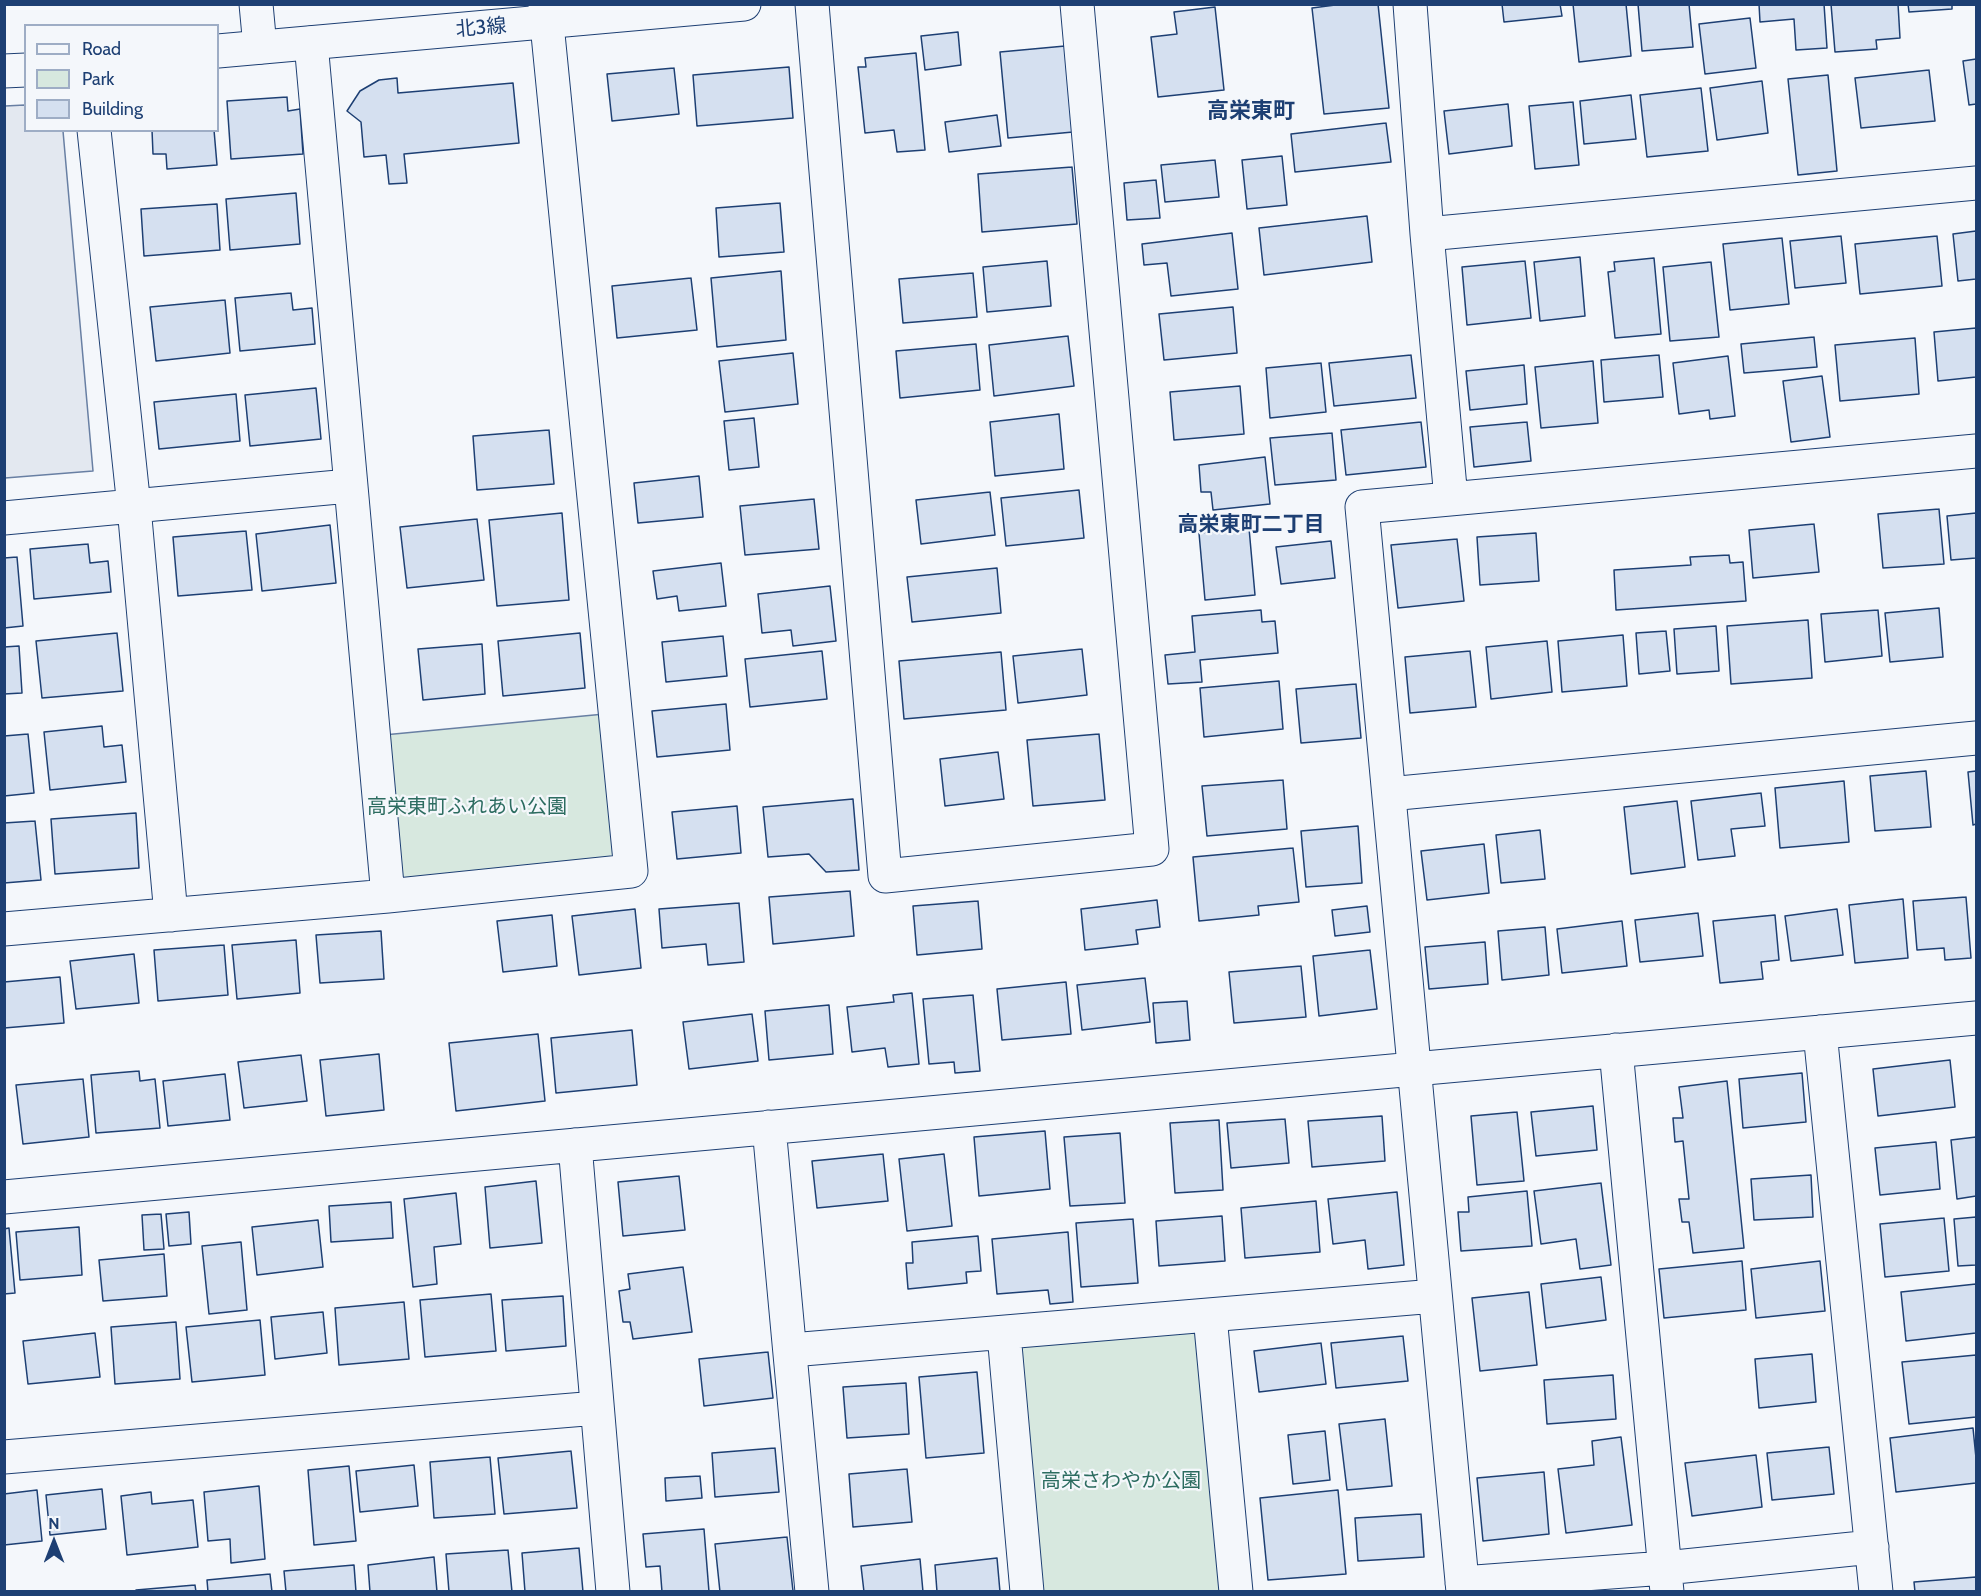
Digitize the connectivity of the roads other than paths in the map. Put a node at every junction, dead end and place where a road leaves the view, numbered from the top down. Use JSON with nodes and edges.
{"nodes":[{"id":1,"x":256,"y":4,"type":"edge"},
{"id":2,"x":744,"y":4,"type":"edge"},
{"id":3,"x":812,"y":4,"type":"edge"},
{"id":4,"x":1077,"y":4,"type":"edge"},
{"id":5,"x":1410,"y":4,"type":"edge"},
{"id":6,"x":546,"y":13,"type":"edge"},
{"id":7,"x":310,"y":43,"type":"junction"},
{"id":8,"x":260,"y":47,"type":"junction"},
{"id":9,"x":219,"y":51,"type":"edge"},
{"id":10,"x":24,"y":70,"type":"edge"},
{"id":11,"x":4,"y":71,"type":"edge"},
{"id":12,"x":94,"y":132,"type":"edge"},
{"id":13,"x":1977,"y":183,"type":"edge"},
{"id":14,"x":1427,"y":234,"type":"junction"},
{"id":15,"x":1977,"y":451,"type":"edge"},
{"id":16,"x":349,"y":486,"type":"junction"},
{"id":17,"x":1451,"y":499,"type":"junction"},
{"id":18,"x":134,"y":507,"type":"junction"},
{"id":19,"x":4,"y":518,"type":"edge"},
{"id":20,"x":1977,"y":738,"type":"edge"},
{"id":21,"x":1389,"y":794,"type":"junction"},
{"id":22,"x":388,"y":896,"type":"junction"},
{"id":23,"x":171,"y":915,"type":"junction"},
{"id":24,"x":4,"y":929,"type":"edge"},
{"id":25,"x":1977,"y":1018,"type":"edge"},
{"id":26,"x":1820,"y":1032,"type":"junction"},
{"id":27,"x":1616,"y":1050,"type":"junction"},
{"id":28,"x":1414,"y":1069,"type":"junction"},
{"id":29,"x":769,"y":1127,"type":"junction"},
{"id":30,"x":575,"y":1145,"type":"junction"},
{"id":31,"x":4,"y":1197,"type":"edge"},
{"id":32,"x":1435,"y":1296,"type":"junction"},
{"id":33,"x":1210,"y":1316,"type":"junction"},
{"id":34,"x":1005,"y":1334,"type":"junction"},
{"id":35,"x":791,"y":1350,"type":"junction"},
{"id":36,"x":597,"y":1408,"type":"junction"},
{"id":37,"x":4,"y":1457,"type":"edge"},
{"id":38,"x":1872,"y":1547,"type":"junction"},
{"id":39,"x":1666,"y":1580,"type":"edge"},
{"id":40,"x":1463,"y":1587,"type":"edge"},
{"id":41,"x":613,"y":1592,"type":"edge"},
{"id":42,"x":812,"y":1592,"type":"edge"},
{"id":43,"x":1027,"y":1592,"type":"edge"},
{"id":44,"x":1236,"y":1592,"type":"edge"},
{"id":45,"x":1876,"y":1592,"type":"edge"}],
"edges":[{"from":1,"to":8,"type":"street"},
{"from":2,"to":6,"type":"street","name":"北3線"},
{"from":3,"to":4,"type":"street"},
{"from":5,"to":14,"type":"street"},
{"from":6,"to":7,"type":"street","name":"北3線"},
{"from":6,"to":22,"type":"street"},
{"from":7,"to":8,"type":"street","name":"北3線"},
{"from":7,"to":16,"type":"street"},
{"from":8,"to":9,"type":"street","name":"北3線"},
{"from":10,"to":11,"type":"street"},
{"from":12,"to":18,"type":"street"},
{"from":13,"to":14,"type":"street"},
{"from":14,"to":17,"type":"street"},
{"from":15,"to":17,"type":"street"},
{"from":16,"to":18,"type":"street"},
{"from":16,"to":22,"type":"street"},
{"from":17,"to":21,"type":"street"},
{"from":18,"to":19,"type":"street"},
{"from":18,"to":23,"type":"street"},
{"from":20,"to":21,"type":"street"},
{"from":21,"to":28,"type":"street"},
{"from":22,"to":23,"type":"street"},
{"from":23,"to":24,"type":"street"},
{"from":25,"to":26,"type":"street"},
{"from":26,"to":27,"type":"street"},
{"from":26,"to":38,"type":"street"},
{"from":27,"to":28,"type":"street"},
{"from":27,"to":39,"type":"street"},
{"from":28,"to":29,"type":"street"},
{"from":28,"to":32,"type":"street"},
{"from":29,"to":30,"type":"street"},
{"from":29,"to":35,"type":"street"},
{"from":30,"to":31,"type":"street"},
{"from":30,"to":36,"type":"street"},
{"from":32,"to":33,"type":"street"},
{"from":32,"to":40,"type":"street"},
{"from":33,"to":34,"type":"street"},
{"from":33,"to":44,"type":"street"},
{"from":34,"to":35,"type":"street"},
{"from":34,"to":43,"type":"street"},
{"from":35,"to":42,"type":"street"},
{"from":36,"to":37,"type":"street"},
{"from":36,"to":41,"type":"street"},
{"from":38,"to":39,"type":"street"},
{"from":38,"to":45,"type":"street"},
{"from":39,"to":40,"type":"street"}]}
